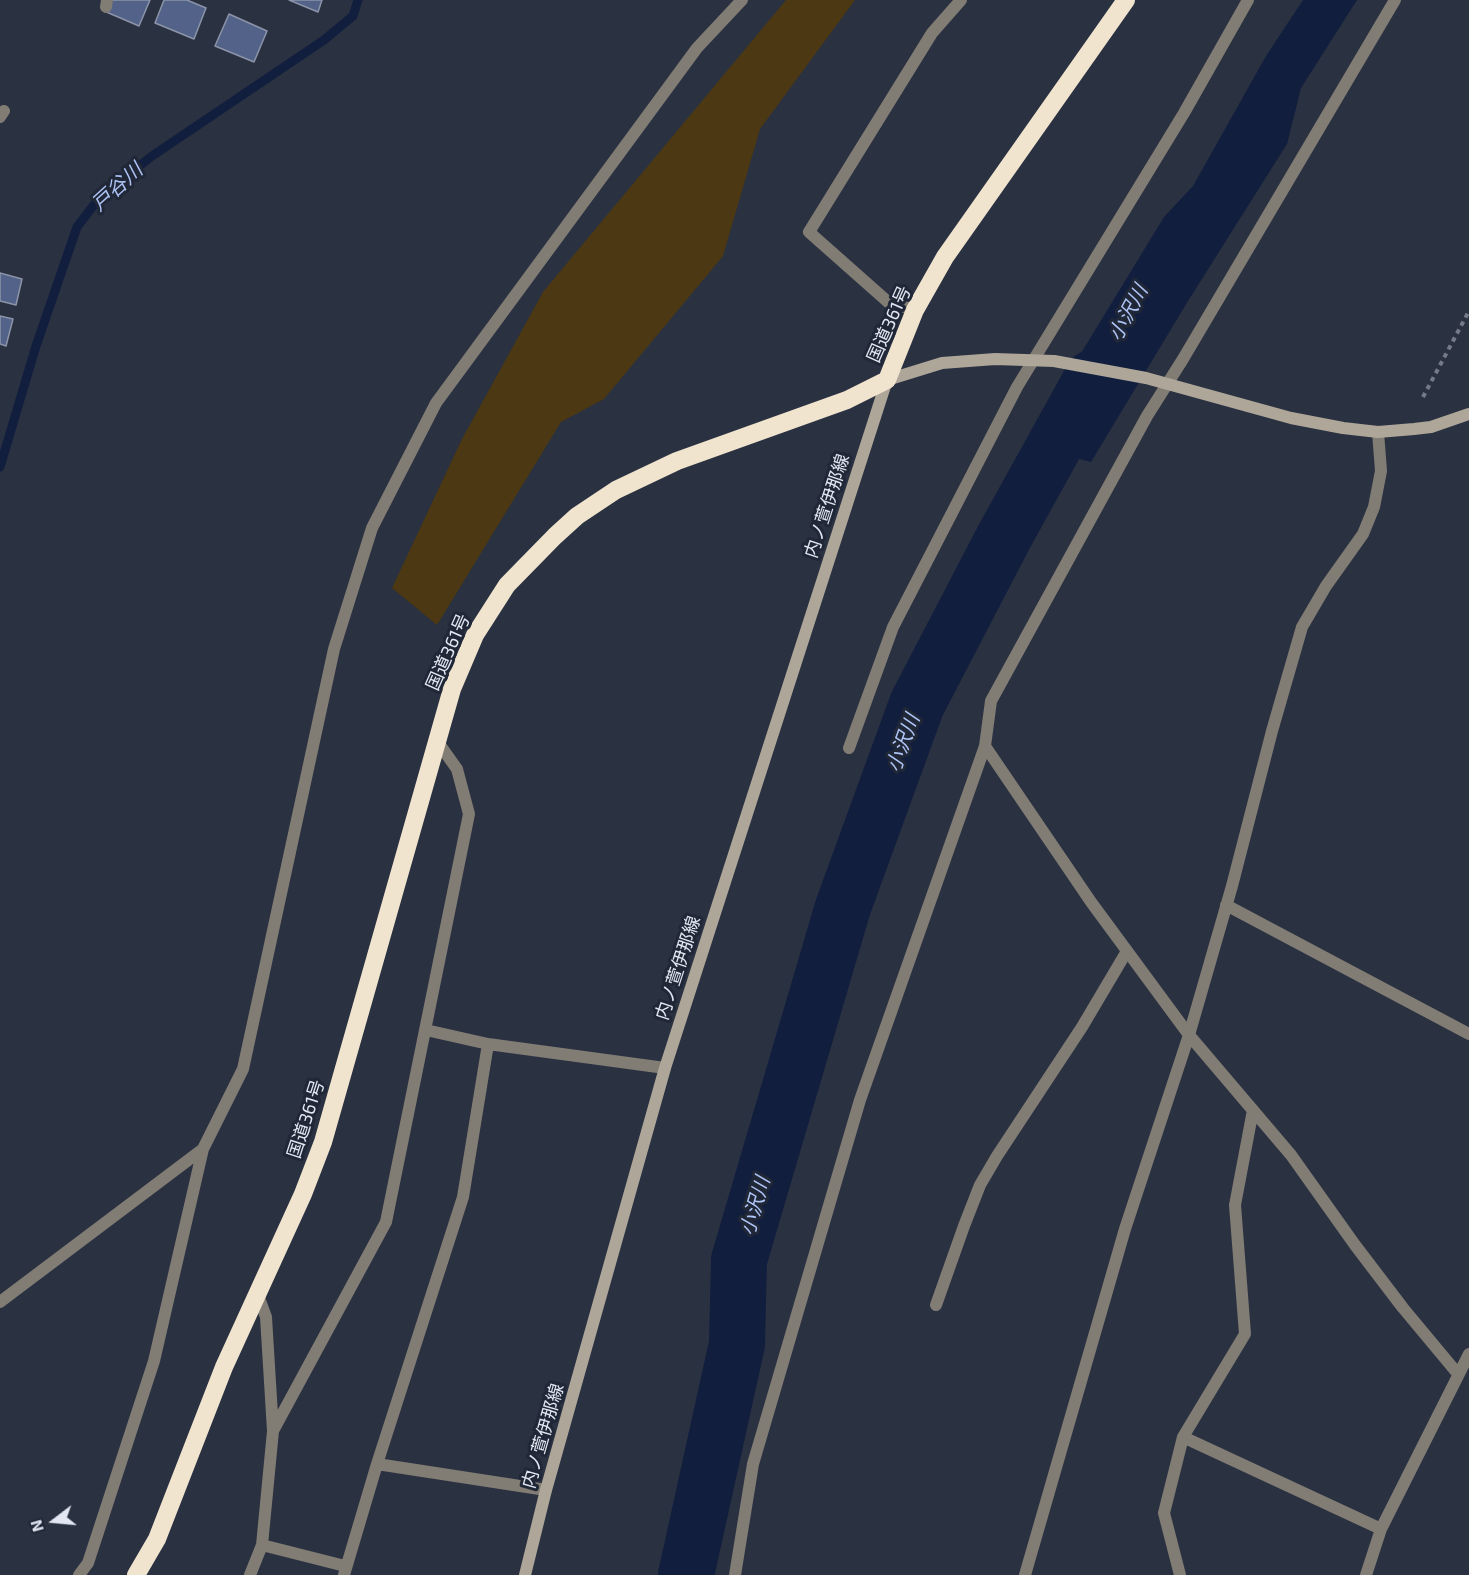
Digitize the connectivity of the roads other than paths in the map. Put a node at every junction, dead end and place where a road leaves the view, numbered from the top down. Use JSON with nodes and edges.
{"nodes":[{"id":1,"x":741,"y":0,"type":"edge"},
{"id":2,"x":961,"y":0,"type":"edge"},
{"id":3,"x":1126,"y":0,"type":"edge"},
{"id":4,"x":1248,"y":0,"type":"edge"},
{"id":5,"x":1395,"y":0,"type":"edge"},
{"id":6,"x":915,"y":310,"type":"junction"},
{"id":7,"x":1031,"y":361,"type":"junction"},
{"id":8,"x":887,"y":380,"type":"junction"},
{"id":9,"x":1168,"y":384,"type":"junction"},
{"id":10,"x":1469,"y":414,"type":"edge"},
{"id":11,"x":1378,"y":432,"type":"junction"},
{"id":12,"x":437,"y":741,"type":"junction"},
{"id":13,"x":985,"y":746,"type":"junction"},
{"id":14,"x":849,"y":748,"type":"dead end"},
{"id":15,"x":1226,"y":905,"type":"junction"},
{"id":16,"x":1127,"y":951,"type":"junction"},
{"id":17,"x":426,"y":1030,"type":"junction"},
{"id":18,"x":1469,"y":1034,"type":"edge"},
{"id":19,"x":1189,"y":1035,"type":"junction"},
{"id":20,"x":488,"y":1044,"type":"junction"},
{"id":21,"x":665,"y":1068,"type":"junction"},
{"id":22,"x":1253,"y":1110,"type":"junction"},
{"id":23,"x":203,"y":1149,"type":"junction"},
{"id":24,"x":258,"y":1295,"type":"junction"},
{"id":25,"x":0,"y":1302,"type":"edge"},
{"id":26,"x":936,"y":1305,"type":"dead end"},
{"id":27,"x":1469,"y":1354,"type":"edge"},
{"id":28,"x":1458,"y":1374,"type":"junction"},
{"id":29,"x":273,"y":1431,"type":"junction"},
{"id":30,"x":1183,"y":1437,"type":"junction"},
{"id":31,"x":377,"y":1464,"type":"junction"},
{"id":32,"x":546,"y":1490,"type":"junction"},
{"id":33,"x":1381,"y":1528,"type":"junction"},
{"id":34,"x":262,"y":1545,"type":"junction"},
{"id":35,"x":345,"y":1571,"type":"edge"},
{"id":36,"x":79,"y":1575,"type":"edge"},
{"id":37,"x":136,"y":1575,"type":"edge"},
{"id":38,"x":249,"y":1575,"type":"edge"},
{"id":39,"x":525,"y":1575,"type":"edge"},
{"id":40,"x":735,"y":1575,"type":"edge"},
{"id":41,"x":1025,"y":1575,"type":"edge"},
{"id":42,"x":1180,"y":1575,"type":"edge"},
{"id":43,"x":1366,"y":1575,"type":"edge"}],
"edges":[{"from":1,"to":23,"type":"street"},
{"from":2,"to":6,"type":"street"},
{"from":3,"to":6,"type":"highway","name":"国道361号"},
{"from":4,"to":7,"type":"street"},
{"from":5,"to":9,"type":"street"},
{"from":6,"to":8,"type":"highway","name":"国道361号"},
{"from":7,"to":8,"type":"main road"},
{"from":7,"to":9,"type":"main road"},
{"from":7,"to":14,"type":"street"},
{"from":8,"to":12,"type":"highway","name":"国道361号"},
{"from":8,"to":21,"type":"main road","name":"内ノ萱伊那線"},
{"from":9,"to":11,"type":"main road"},
{"from":9,"to":13,"type":"street"},
{"from":10,"to":11,"type":"main road"},
{"from":11,"to":15,"type":"street"},
{"from":12,"to":17,"type":"street"},
{"from":12,"to":24,"type":"highway","name":"国道361号"},
{"from":13,"to":16,"type":"street"},
{"from":13,"to":40,"type":"street"},
{"from":15,"to":18,"type":"street"},
{"from":15,"to":19,"type":"street"},
{"from":16,"to":19,"type":"street"},
{"from":16,"to":26,"type":"street"},
{"from":17,"to":20,"type":"street"},
{"from":17,"to":29,"type":"street"},
{"from":19,"to":22,"type":"street"},
{"from":19,"to":41,"type":"street"},
{"from":20,"to":21,"type":"street"},
{"from":20,"to":31,"type":"street"},
{"from":21,"to":32,"type":"main road","name":"内ノ萱伊那線"},
{"from":22,"to":28,"type":"street"},
{"from":22,"to":30,"type":"street"},
{"from":23,"to":25,"type":"street"},
{"from":23,"to":36,"type":"street"},
{"from":24,"to":29,"type":"street"},
{"from":24,"to":37,"type":"highway","name":"国道361号"},
{"from":27,"to":28,"type":"street"},
{"from":28,"to":33,"type":"street"},
{"from":29,"to":34,"type":"street"},
{"from":30,"to":33,"type":"street"},
{"from":30,"to":42,"type":"street"},
{"from":31,"to":32,"type":"street"},
{"from":31,"to":35,"type":"street"},
{"from":32,"to":39,"type":"main road","name":"内ノ萱伊那線"},
{"from":33,"to":43,"type":"street"},
{"from":34,"to":35,"type":"street"},
{"from":34,"to":38,"type":"street"}]}
